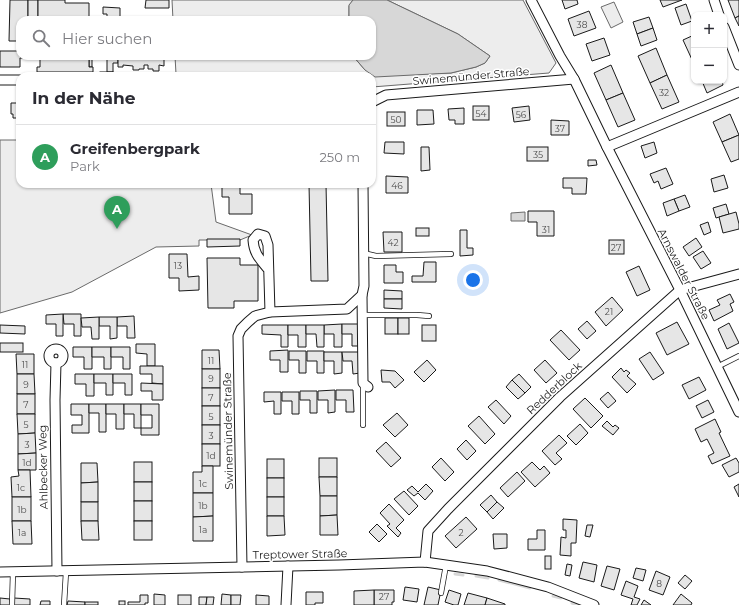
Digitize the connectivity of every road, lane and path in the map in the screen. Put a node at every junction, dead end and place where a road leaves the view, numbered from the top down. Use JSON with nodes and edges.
{"nodes":[{"id":1,"x":532,"y":0,"type":"edge"},
{"id":2,"x":714,"y":0,"type":"edge"},
{"id":3,"x":719,"y":12,"type":"edge"},
{"id":4,"x":727,"y":35,"type":"edge"},
{"id":5,"x":739,"y":65,"type":"edge"},
{"id":6,"x":574,"y":79,"type":"junction"},
{"id":7,"x":0,"y":80,"type":"edge"},
{"id":8,"x":16,"y":80,"type":"edge"},
{"id":9,"x":739,"y":92,"type":"edge"},
{"id":10,"x":376,"y":100,"type":"edge"},
{"id":11,"x":606,"y":147,"type":"junction"},
{"id":12,"x":363,"y":188,"type":"edge"},
{"id":13,"x":363,"y":253,"type":"junction"},
{"id":14,"x":451,"y":254,"type":"dead end"},
{"id":15,"x":268,"y":269,"type":"dead end"},
{"id":16,"x":739,"y":274,"type":"edge"},
{"id":17,"x":680,"y":290,"type":"junction"},
{"id":18,"x":362,"y":295,"type":"junction"},
{"id":19,"x":270,"y":312,"type":"junction"},
{"id":20,"x":363,"y":315,"type":"junction"},
{"id":21,"x":429,"y":316,"type":"dead end"},
{"id":22,"x":739,"y":356,"type":"edge"},
{"id":23,"x":56,"y":364,"type":"dead end"},
{"id":24,"x":717,"y":367,"type":"junction"},
{"id":25,"x":366,"y":385,"type":"joint"},
{"id":26,"x":736,"y":400,"type":"edge"},
{"id":27,"x":739,"y":412,"type":"edge"},
{"id":28,"x":363,"y":425,"type":"dead end"},
{"id":29,"x":426,"y":562,"type":"junction"},
{"id":30,"x":446,"y":565,"type":"junction"},
{"id":31,"x":288,"y":566,"type":"junction"},
{"id":32,"x":242,"y":567,"type":"junction"},
{"id":33,"x":61,"y":571,"type":"junction"},
{"id":34,"x":0,"y":572,"type":"edge"},
{"id":35,"x":13,"y":572,"type":"junction"},
{"id":36,"x":441,"y":593,"type":"dead end"},
{"id":37,"x":12,"y":605,"type":"edge"},
{"id":38,"x":64,"y":605,"type":"edge"},
{"id":39,"x":286,"y":605,"type":"edge"},
{"id":40,"x":594,"y":605,"type":"edge"}],
"edges":[{"from":1,"to":6,"type":"street","name":"Arnswalder Straße"},
{"from":2,"to":3,"type":"street"},
{"from":4,"to":5,"type":"street"},
{"from":6,"to":10,"type":"street","name":"Swinemünder Straße"},
{"from":6,"to":11,"type":"street","name":"Arnswalder Straße"},
{"from":7,"to":8,"type":"street"},
{"from":9,"to":11,"type":"street"},
{"from":11,"to":17,"type":"street","name":"Arnswalder Straße"},
{"from":12,"to":13,"type":"street"},
{"from":13,"to":14,"type":"lane"},
{"from":13,"to":18,"type":"street"},
{"from":15,"to":19,"type":"street"},
{"from":16,"to":17,"type":"street","name":"Redderblock"},
{"from":17,"to":24,"type":"street","name":"Arnswalder Straße"},
{"from":17,"to":29,"type":"street","name":"Redderblock"},
{"from":18,"to":19,"type":"street","name":"Swinemünder Straße"},
{"from":18,"to":20,"type":"street"},
{"from":19,"to":32,"type":"street","name":"Swinemünder Straße"},
{"from":20,"to":21,"type":"lane"},
{"from":20,"to":25,"type":"street"},
{"from":22,"to":24,"type":"lane"},
{"from":23,"to":33,"type":"street","name":"Ahlbecker Weg"},
{"from":24,"to":26,"type":"street","name":"Arnswalder Straße"},
{"from":25,"to":28,"type":"lane"},
{"from":26,"to":27,"type":"street","name":"Arnswalder Straße"},
{"from":29,"to":30,"type":"street","name":"Treptower Straße"},
{"from":29,"to":31,"type":"street","name":"Treptower Straße"},
{"from":30,"to":36,"type":"lane"},
{"from":30,"to":40,"type":"street","name":"Treptower Straße"},
{"from":31,"to":32,"type":"street","name":"Treptower Straße"},
{"from":31,"to":39,"type":"street"},
{"from":32,"to":33,"type":"street","name":"Treptower Straße"},
{"from":33,"to":35,"type":"street","name":"Treptower Straße"},
{"from":33,"to":38,"type":"lane"},
{"from":34,"to":35,"type":"street","name":"Treptower Straße"},
{"from":35,"to":37,"type":"lane"}]}
